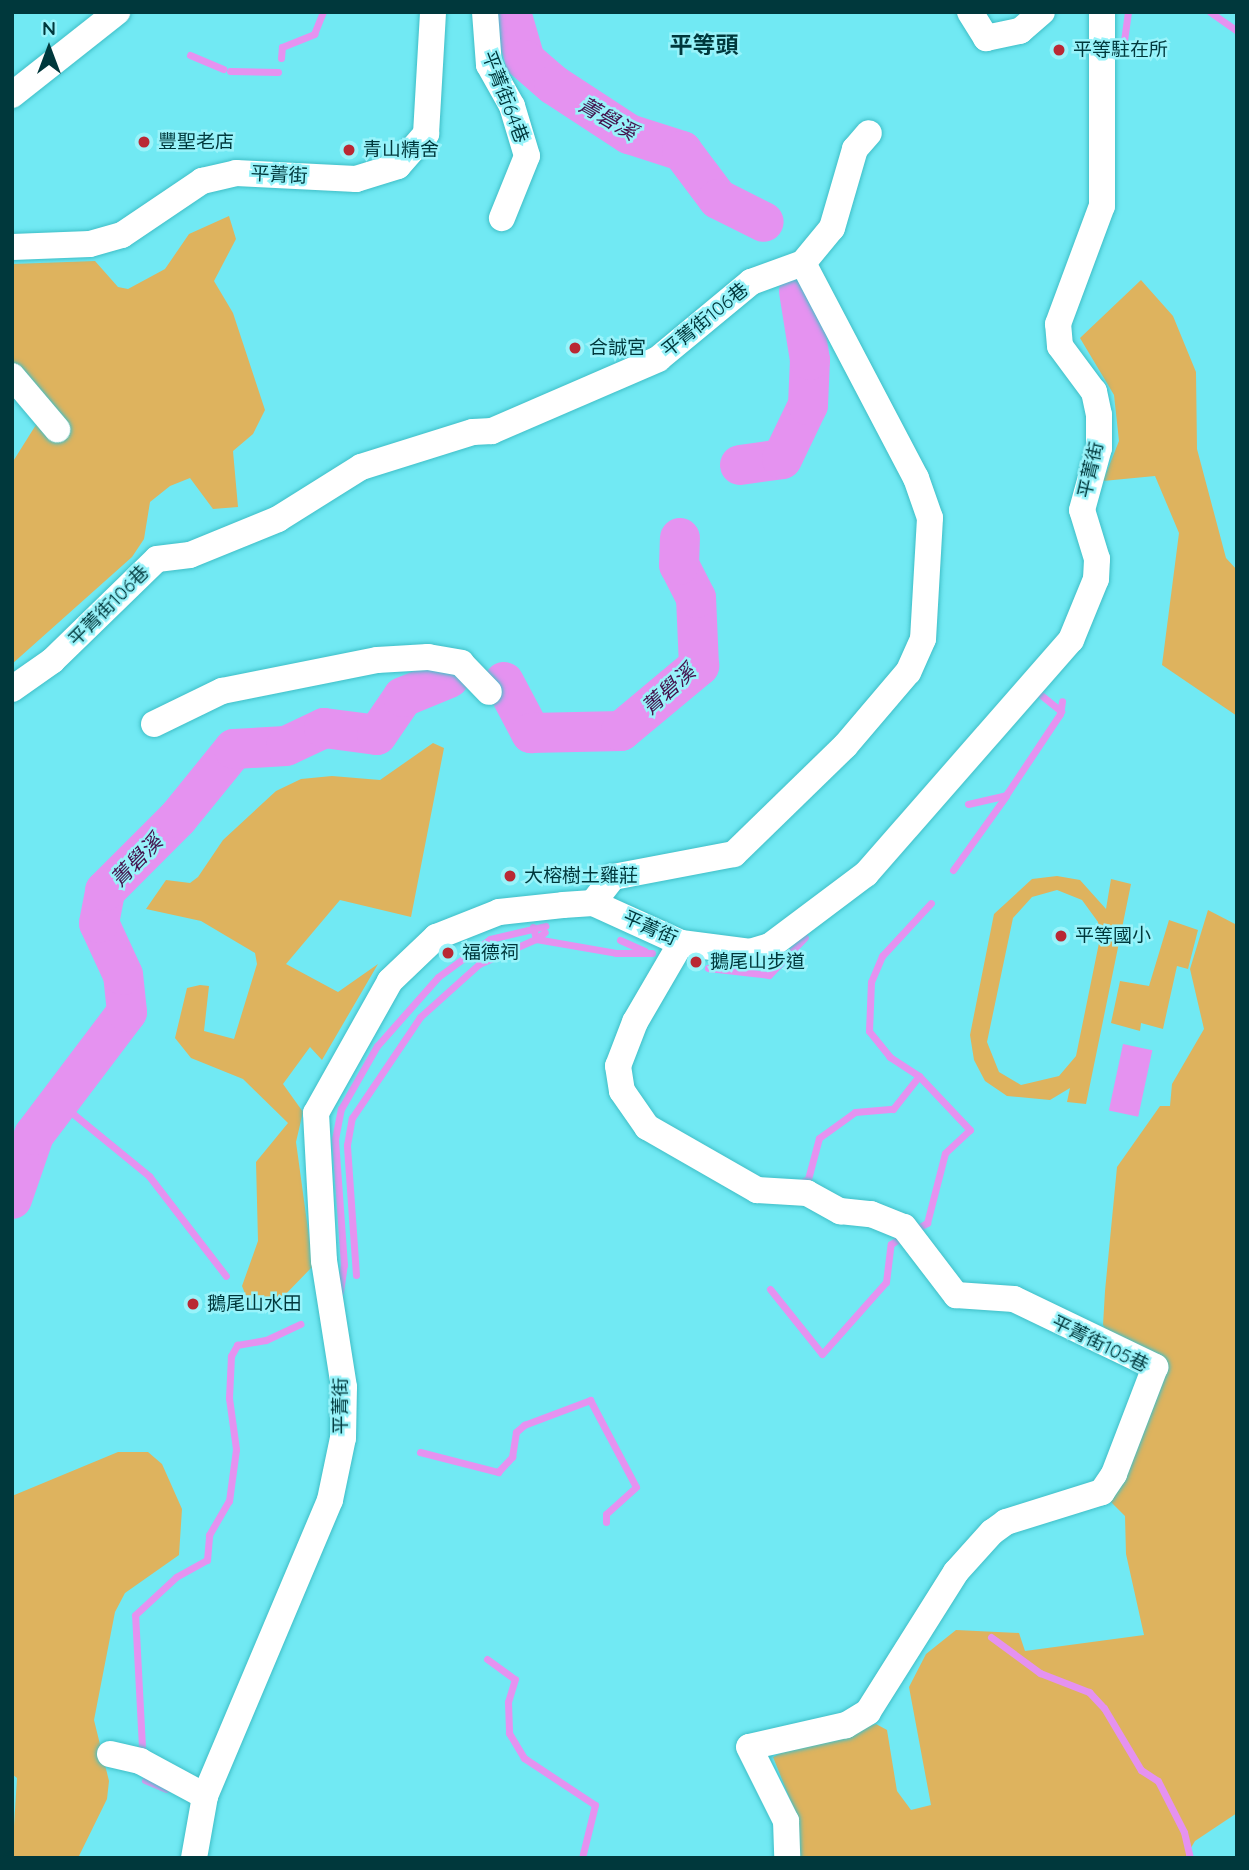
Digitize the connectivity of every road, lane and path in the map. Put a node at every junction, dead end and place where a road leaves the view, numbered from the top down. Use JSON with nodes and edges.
{"nodes":[{"id":1,"x":117,"y":12,"type":"edge"},
{"id":2,"x":433,"y":12,"type":"edge"},
{"id":3,"x":485,"y":12,"type":"edge"},
{"id":4,"x":970,"y":12,"type":"edge"},
{"id":5,"x":1042,"y":12,"type":"edge"},
{"id":6,"x":1102,"y":12,"type":"edge"},
{"id":7,"x":12,"y":95,"type":"edge"},
{"id":8,"x":869,"y":132,"type":"dead end"},
{"id":9,"x":502,"y":218,"type":"dead end"},
{"id":10,"x":12,"y":247,"type":"edge"},
{"id":11,"x":803,"y":263,"type":"junction"},
{"id":12,"x":12,"y":376,"type":"edge"},
{"id":13,"x":57,"y":429,"type":"dead end"},
{"id":14,"x":12,"y":689,"type":"edge"},
{"id":15,"x":489,"y":692,"type":"dead end"},
{"id":16,"x":154,"y":724,"type":"dead end"},
{"id":17,"x":593,"y":904,"type":"junction"},
{"id":18,"x":681,"y":943,"type":"junction"},
{"id":19,"x":110,"y":1754,"type":"dead end"},
{"id":20,"x":205,"y":1796,"type":"junction"},
{"id":21,"x":194,"y":1858,"type":"edge"},
{"id":22,"x":787,"y":1858,"type":"edge"}],
"edges":[{"from":1,"to":7,"type":"street"},
{"from":2,"to":10,"type":"street","name":"平菁街"},
{"from":3,"to":9,"type":"street","name":"平菁街64巷"},
{"from":4,"to":5,"type":"street"},
{"from":6,"to":18,"type":"street","name":"平菁街"},
{"from":8,"to":11,"type":"street"},
{"from":11,"to":14,"type":"street","name":"平菁街106巷"},
{"from":11,"to":17,"type":"street"},
{"from":12,"to":13,"type":"street"},
{"from":15,"to":16,"type":"street"},
{"from":17,"to":18,"type":"street","name":"平菁街"},
{"from":17,"to":20,"type":"street","name":"平菁街"},
{"from":18,"to":22,"type":"street","name":"平菁街105巷"},
{"from":19,"to":20,"type":"street"},
{"from":20,"to":21,"type":"street","name":"平菁街"}]}
